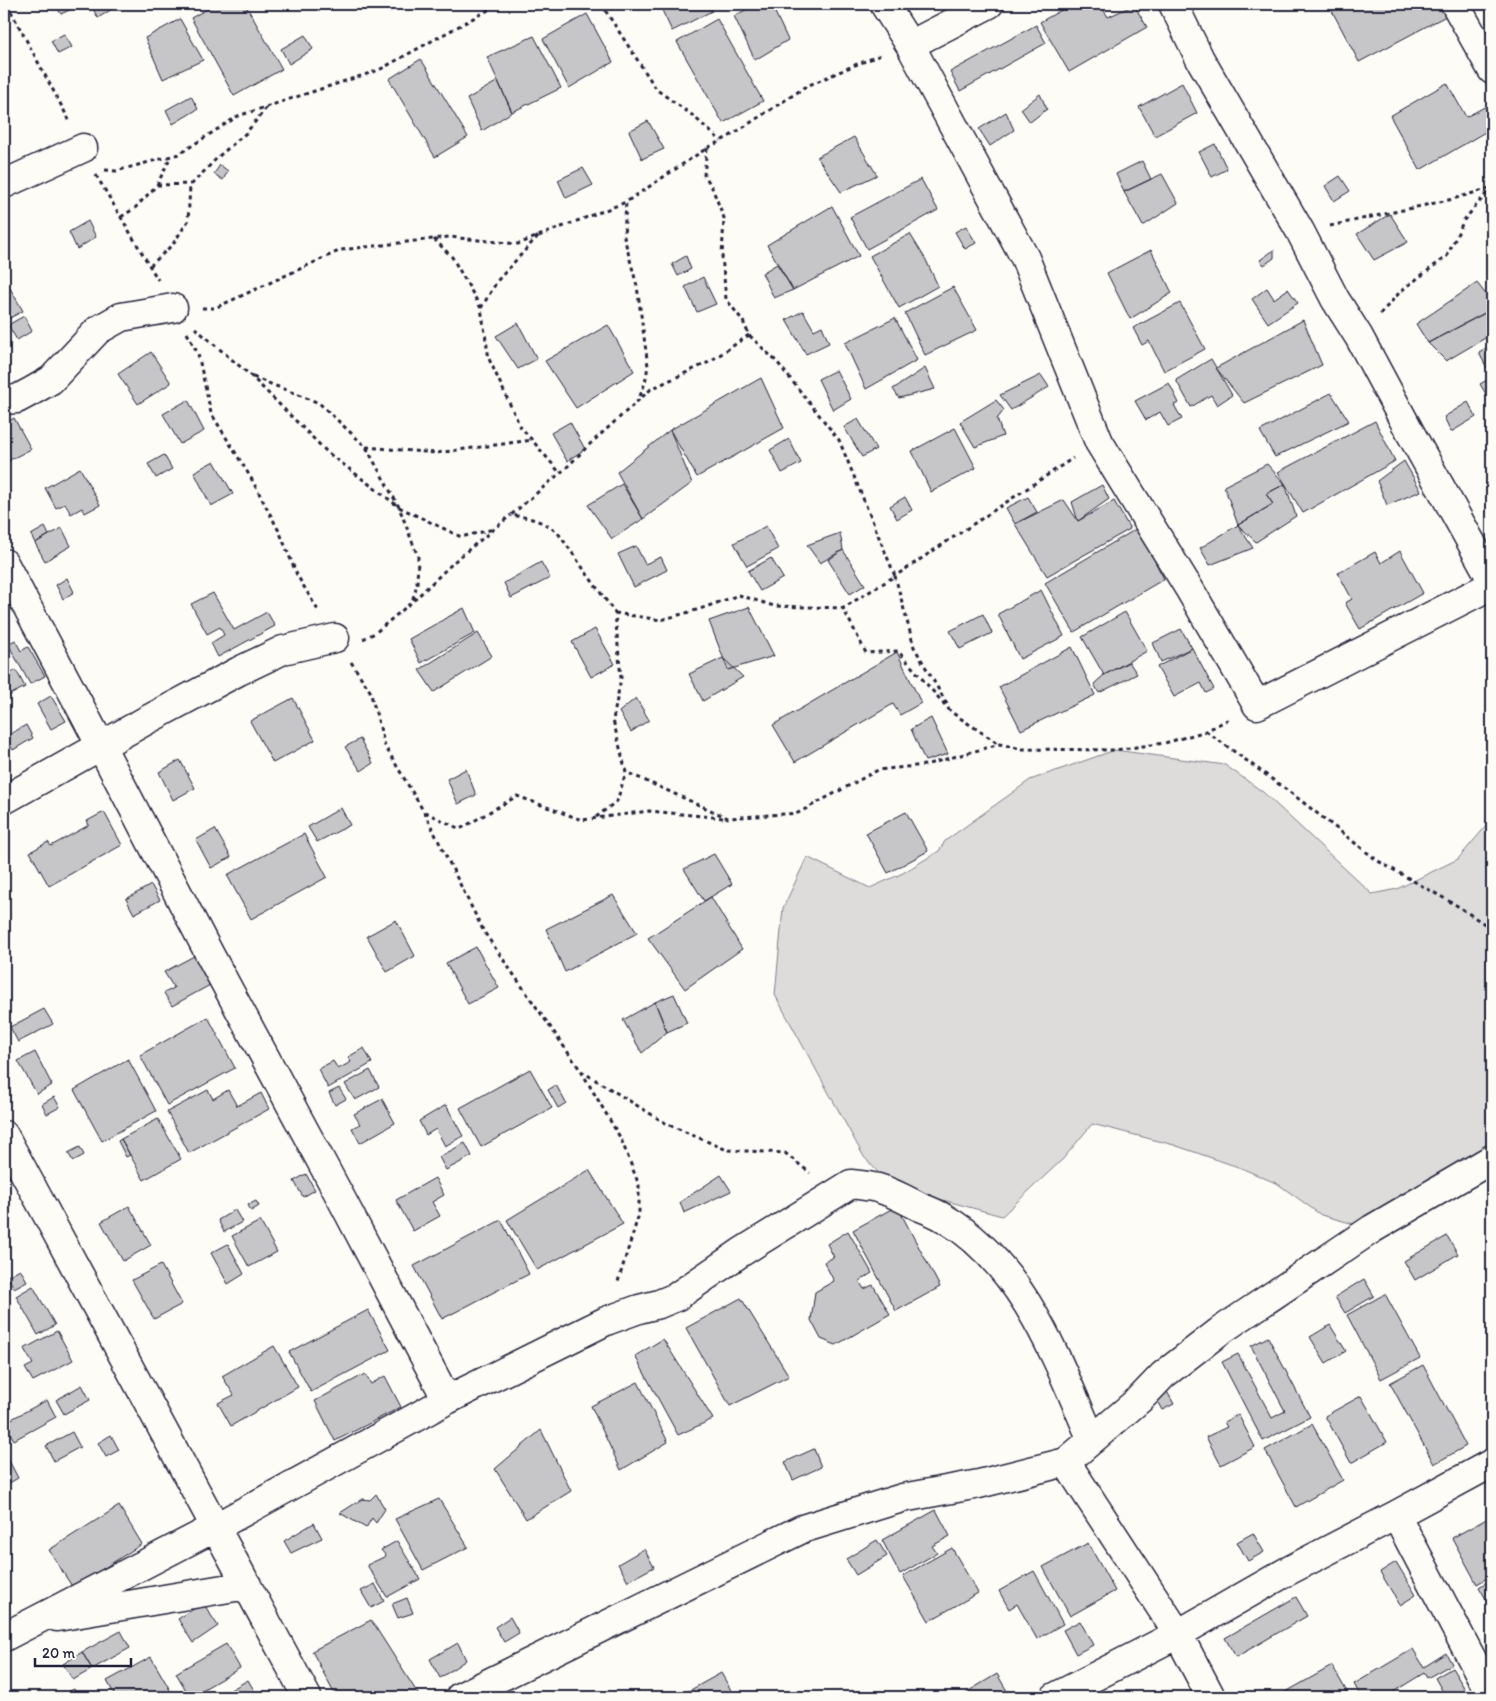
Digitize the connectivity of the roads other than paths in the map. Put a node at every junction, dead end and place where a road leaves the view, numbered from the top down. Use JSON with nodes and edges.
{"nodes":[{"id":1,"x":884,"y":4,"type":"edge"},
{"id":2,"x":989,"y":4,"type":"edge"},
{"id":3,"x":1174,"y":4,"type":"edge"},
{"id":4,"x":1454,"y":4,"type":"edge"},
{"id":5,"x":910,"y":45,"type":"junction"},
{"id":6,"x":1492,"y":70,"type":"edge"},
{"id":7,"x":83,"y":148,"type":"dead end"},
{"id":8,"x":4,"y":184,"type":"edge"},
{"id":9,"x":182,"y":316,"type":"road end"},
{"id":10,"x":4,"y":400,"type":"edge"},
{"id":11,"x":4,"y":563,"type":"edge"},
{"id":12,"x":1492,"y":580,"type":"edge"},
{"id":13,"x":1492,"y":585,"type":"edge"},
{"id":14,"x":336,"y":638,"type":"road end"},
{"id":15,"x":102,"y":746,"type":"junction"},
{"id":16,"x":4,"y":800,"type":"edge"},
{"id":17,"x":4,"y":1135,"type":"edge"},
{"id":18,"x":1492,"y":1159,"type":"edge"},
{"id":19,"x":448,"y":1400,"type":"junction"},
{"id":20,"x":1092,"y":1440,"type":"junction"},
{"id":21,"x":1066,"y":1462,"type":"junction"},
{"id":22,"x":1492,"y":1463,"type":"edge"},
{"id":23,"x":1396,"y":1515,"type":"junction"},
{"id":24,"x":216,"y":1527,"type":"junction"},
{"id":25,"x":247,"y":1585,"type":"junction"},
{"id":26,"x":38,"y":1619,"type":"junction"},
{"id":27,"x":1178,"y":1634,"type":"junction"},
{"id":28,"x":4,"y":1637,"type":"edge"},
{"id":29,"x":307,"y":1697,"type":"edge"},
{"id":30,"x":460,"y":1697,"type":"edge"},
{"id":31,"x":1055,"y":1697,"type":"edge"},
{"id":32,"x":1211,"y":1697,"type":"edge"},
{"id":33,"x":1492,"y":1697,"type":"edge"}],
"edges":[{"from":1,"to":5,"type":"street"},
{"from":2,"to":5,"type":"street"},
{"from":3,"to":12,"type":"street"},
{"from":4,"to":6,"type":"street"},
{"from":5,"to":13,"type":"street"},
{"from":7,"to":8,"type":"street"},
{"from":9,"to":10,"type":"street"},
{"from":11,"to":15,"type":"street"},
{"from":14,"to":15,"type":"street"},
{"from":15,"to":16,"type":"street"},
{"from":15,"to":19,"type":"street"},
{"from":17,"to":24,"type":"street"},
{"from":18,"to":20,"type":"street"},
{"from":19,"to":20,"type":"street"},
{"from":19,"to":24,"type":"street"},
{"from":20,"to":21,"type":"street"},
{"from":21,"to":27,"type":"street"},
{"from":21,"to":30,"type":"street"},
{"from":22,"to":23,"type":"street"},
{"from":23,"to":27,"type":"street"},
{"from":23,"to":33,"type":"street"},
{"from":24,"to":25,"type":"street"},
{"from":24,"to":26,"type":"street"},
{"from":25,"to":26,"type":"street"},
{"from":25,"to":29,"type":"street"},
{"from":26,"to":28,"type":"street"},
{"from":27,"to":31,"type":"street"},
{"from":27,"to":32,"type":"street"}]}
